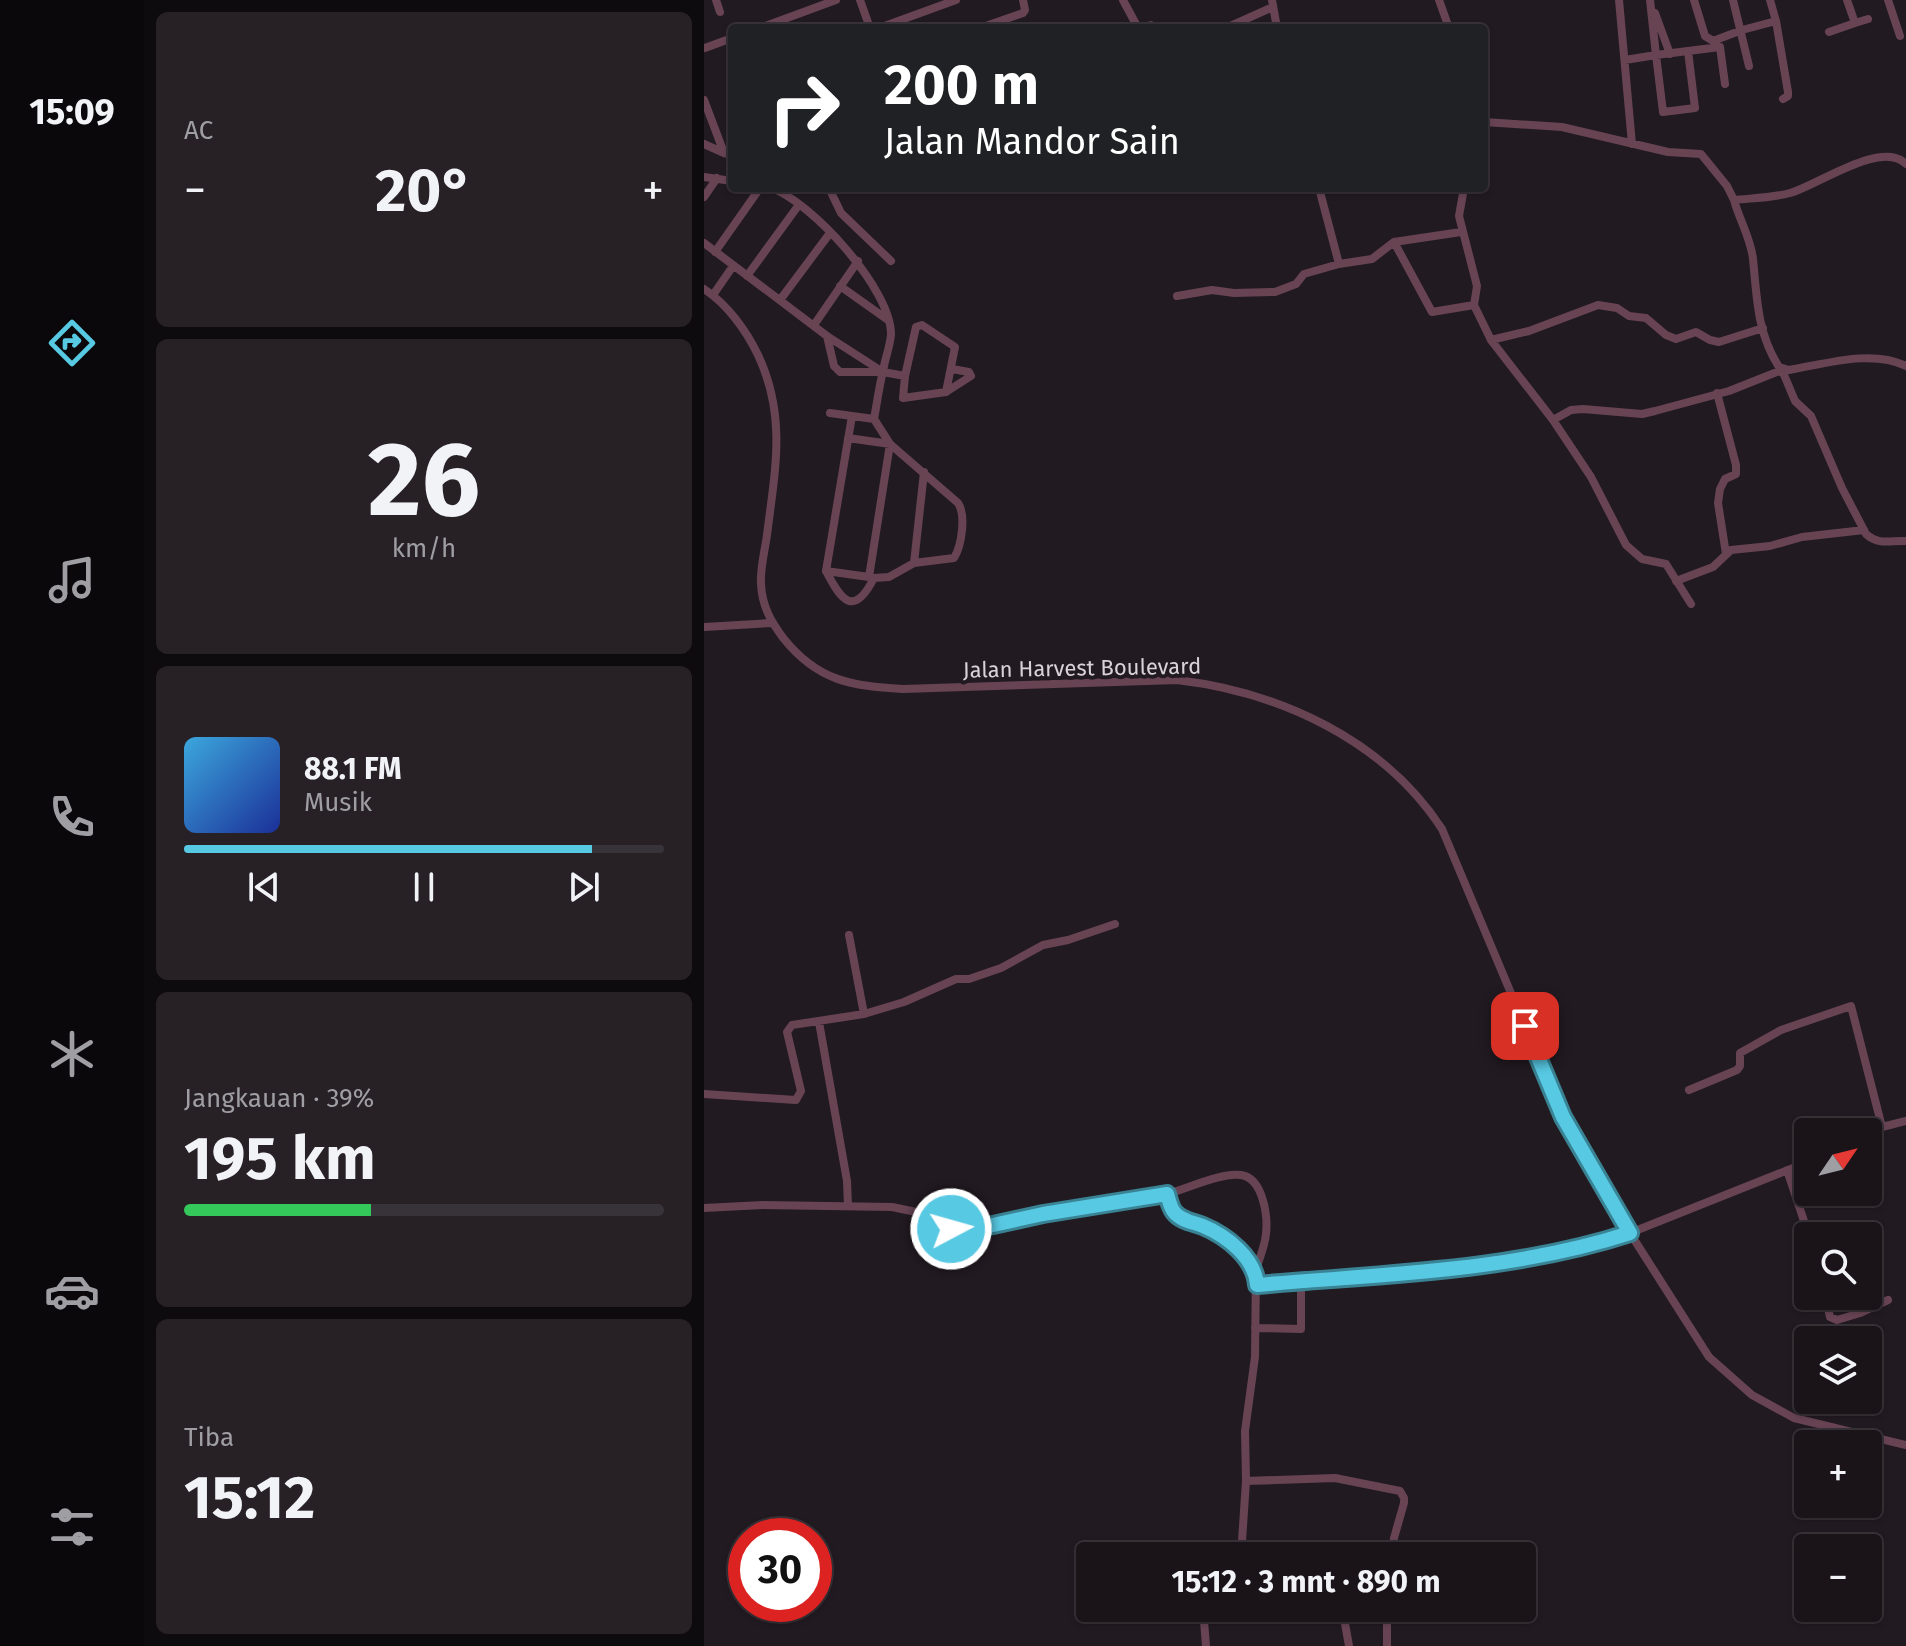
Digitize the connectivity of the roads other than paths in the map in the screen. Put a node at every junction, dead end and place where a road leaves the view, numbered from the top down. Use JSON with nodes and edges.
{"nodes":[{"id":1,"x":716,"y":0,"type":"edge"},
{"id":2,"x":836,"y":0,"type":"edge"},
{"id":3,"x":860,"y":0,"type":"edge"},
{"id":4,"x":956,"y":0,"type":"edge"},
{"id":5,"x":1023,"y":0,"type":"edge"},
{"id":6,"x":1123,"y":0,"type":"edge"},
{"id":7,"x":1439,"y":0,"type":"edge"},
{"id":8,"x":1619,"y":0,"type":"edge"},
{"id":9,"x":1650,"y":0,"type":"edge"},
{"id":10,"x":1694,"y":0,"type":"edge"},
{"id":11,"x":1733,"y":0,"type":"edge"},
{"id":12,"x":1770,"y":0,"type":"edge"},
{"id":13,"x":1847,"y":0,"type":"edge"},
{"id":14,"x":1888,"y":0,"type":"edge"},
{"id":15,"x":1272,"y":3,"type":"edge"},
{"id":16,"x":720,"y":12,"type":"dead end"},
{"id":17,"x":1868,"y":19,"type":"dead end"},
{"id":18,"x":1776,"y":21,"type":"junction"},
{"id":19,"x":1855,"y":23,"type":"junction"},
{"id":20,"x":771,"y":24,"type":"edge"},
{"id":21,"x":869,"y":24,"type":"edge"},
{"id":22,"x":893,"y":24,"type":"edge"},
{"id":23,"x":991,"y":24,"type":"edge"},
{"id":24,"x":1137,"y":24,"type":"edge"},
{"id":25,"x":1233,"y":24,"type":"edge"},
{"id":26,"x":1276,"y":24,"type":"edge"},
{"id":27,"x":1448,"y":24,"type":"edge"},
{"id":28,"x":1742,"y":30,"type":"junction"},
{"id":29,"x":1829,"y":32,"type":"dead end"},
{"id":30,"x":1900,"y":36,"type":"dead end"},
{"id":31,"x":728,"y":39,"type":"edge"},
{"id":32,"x":704,"y":48,"type":"edge"},
{"id":33,"x":1688,"y":51,"type":"junction"},
{"id":34,"x":1670,"y":54,"type":"junction"},
{"id":35,"x":1656,"y":55,"type":"junction"},
{"id":36,"x":704,"y":58,"type":"edge"},
{"id":37,"x":1625,"y":60,"type":"junction"},
{"id":38,"x":1749,"y":66,"type":"dead end"},
{"id":39,"x":1725,"y":84,"type":"dead end"},
{"id":40,"x":1783,"y":99,"type":"dead end"},
{"id":41,"x":704,"y":100,"type":"edge"},
{"id":42,"x":1488,"y":122,"type":"edge"},
{"id":43,"x":716,"y":131,"type":"junction"},
{"id":44,"x":704,"y":142,"type":"edge"},
{"id":45,"x":1632,"y":144,"type":"junction"},
{"id":46,"x":728,"y":154,"type":"edge"},
{"id":47,"x":1906,"y":164,"type":"edge"},
{"id":48,"x":704,"y":177,"type":"edge"},
{"id":49,"x":717,"y":178,"type":"junction"},
{"id":50,"x":728,"y":180,"type":"edge"},
{"id":51,"x":706,"y":192,"type":"edge"},
{"id":52,"x":757,"y":192,"type":"edge"},
{"id":53,"x":780,"y":192,"type":"edge"},
{"id":54,"x":831,"y":192,"type":"edge"},
{"id":55,"x":1320,"y":192,"type":"edge"},
{"id":56,"x":1463,"y":192,"type":"edge"},
{"id":57,"x":1734,"y":200,"type":"junction"},
{"id":58,"x":798,"y":206,"type":"junction"},
{"id":59,"x":1461,"y":232,"type":"junction"},
{"id":60,"x":830,"y":233,"type":"junction"},
{"id":61,"x":1394,"y":242,"type":"junction"},
{"id":62,"x":704,"y":243,"type":"edge"},
{"id":63,"x":715,"y":252,"type":"junction"},
{"id":64,"x":858,"y":261,"type":"junction"},
{"id":65,"x":891,"y":261,"type":"dead end"},
{"id":66,"x":1339,"y":264,"type":"junction"},
{"id":67,"x":733,"y":266,"type":"junction"},
{"id":68,"x":747,"y":276,"type":"junction"},
{"id":69,"x":840,"y":286,"type":"junction"},
{"id":70,"x":704,"y":289,"type":"edge"},
{"id":71,"x":713,"y":295,"type":"junction"},
{"id":72,"x":1177,"y":296,"type":"dead end"},
{"id":73,"x":780,"y":300,"type":"junction"},
{"id":74,"x":1474,"y":305,"type":"junction"},
{"id":75,"x":888,"y":320,"type":"junction"},
{"id":76,"x":814,"y":325,"type":"junction"},
{"id":77,"x":1763,"y":328,"type":"junction"},
{"id":78,"x":827,"y":336,"type":"junction"},
{"id":79,"x":1491,"y":340,"type":"junction"},
{"id":80,"x":1906,"y":366,"type":"edge"},
{"id":81,"x":952,"y":369,"type":"junction"},
{"id":82,"x":1782,"y":370,"type":"junction"},
{"id":83,"x":894,"y":374,"type":"junction"},
{"id":84,"x":946,"y":392,"type":"junction"},
{"id":85,"x":1717,"y":393,"type":"junction"},
{"id":86,"x":830,"y":413,"type":"dead end"},
{"id":87,"x":852,"y":416,"type":"junction"},
{"id":88,"x":874,"y":419,"type":"junction"},
{"id":89,"x":1553,"y":420,"type":"junction"},
{"id":90,"x":848,"y":438,"type":"junction"},
{"id":91,"x":890,"y":444,"type":"junction"},
{"id":92,"x":924,"y":472,"type":"junction"},
{"id":93,"x":1864,"y":530,"type":"junction"},
{"id":94,"x":1906,"y":541,"type":"edge"},
{"id":95,"x":1726,"y":554,"type":"junction"},
{"id":96,"x":914,"y":563,"type":"junction"},
{"id":97,"x":826,"y":571,"type":"junction"},
{"id":98,"x":872,"y":577,"type":"junction"},
{"id":99,"x":1676,"y":581,"type":"junction"},
{"id":100,"x":1691,"y":604,"type":"dead end"},
{"id":101,"x":771,"y":623,"type":"junction"},
{"id":102,"x":704,"y":627,"type":"edge"},
{"id":103,"x":1115,"y":924,"type":"dead end"},
{"id":104,"x":849,"y":935,"type":"dead end"},
{"id":105,"x":864,"y":1014,"type":"junction"},
{"id":106,"x":819,"y":1022,"type":"junction"},
{"id":107,"x":1689,"y":1090,"type":"dead end"},
{"id":108,"x":704,"y":1094,"type":"edge"},
{"id":109,"x":1880,"y":1118,"type":"edge"},
{"id":110,"x":1906,"y":1121,"type":"edge"},
{"id":111,"x":1882,"y":1127,"type":"edge"},
{"id":112,"x":1794,"y":1167,"type":"edge"},
{"id":113,"x":1787,"y":1170,"type":"junction"},
{"id":114,"x":1167,"y":1194,"type":"junction"},
{"id":115,"x":848,"y":1206,"type":"junction"},
{"id":116,"x":704,"y":1208,"type":"edge"},
{"id":117,"x":1804,"y":1222,"type":"edge"},
{"id":118,"x":1630,"y":1233,"type":"junction"},
{"id":119,"x":1256,"y":1270,"type":"junction"},
{"id":120,"x":1301,"y":1281,"type":"junction"},
{"id":121,"x":1257,"y":1285,"type":"junction"},
{"id":122,"x":1888,"y":1300,"type":"dead end"},
{"id":123,"x":1882,"y":1303,"type":"edge"},
{"id":124,"x":1827,"y":1310,"type":"edge"},
{"id":125,"x":1866,"y":1310,"type":"edge"},
{"id":126,"x":1255,"y":1328,"type":"junction"},
{"id":127,"x":1906,"y":1445,"type":"edge"},
{"id":128,"x":1246,"y":1481,"type":"junction"},
{"id":129,"x":1242,"y":1542,"type":"edge"},
{"id":130,"x":1394,"y":1542,"type":"edge"},
{"id":131,"x":1204,"y":1622,"type":"edge"},
{"id":132,"x":1343,"y":1622,"type":"edge"},
{"id":133,"x":1387,"y":1622,"type":"edge"},
{"id":134,"x":1206,"y":1646,"type":"edge"},
{"id":135,"x":1349,"y":1646,"type":"edge"},
{"id":136,"x":1387,"y":1646,"type":"edge"}],
"edges":[{"from":1,"to":16,"type":"street"},
{"from":2,"to":20,"type":"street"},
{"from":3,"to":21,"type":"street"},
{"from":4,"to":22,"type":"street"},
{"from":5,"to":23,"type":"street"},
{"from":6,"to":24,"type":"street"},
{"from":7,"to":27,"type":"street"},
{"from":8,"to":37,"type":"street"},
{"from":9,"to":34,"type":"street"},
{"from":9,"to":35,"type":"street"},
{"from":10,"to":28,"type":"street"},
{"from":11,"to":28,"type":"street"},
{"from":12,"to":18,"type":"street"},
{"from":13,"to":19,"type":"street"},
{"from":14,"to":30,"type":"street"},
{"from":15,"to":25,"type":"street"},
{"from":15,"to":26,"type":"street"},
{"from":17,"to":19,"type":"street"},
{"from":18,"to":28,"type":"street"},
{"from":18,"to":40,"type":"street"},
{"from":19,"to":29,"type":"street"},
{"from":28,"to":38,"type":"street"},
{"from":31,"to":32,"type":"street"},
{"from":32,"to":36,"type":"street"},
{"from":33,"to":34,"type":"street"},
{"from":33,"to":35,"type":"street"},
{"from":33,"to":39,"type":"street"},
{"from":34,"to":35,"type":"street"},
{"from":35,"to":37,"type":"street"},
{"from":37,"to":45,"type":"street"},
{"from":41,"to":43,"type":"street"},
{"from":42,"to":45,"type":"street"},
{"from":43,"to":44,"type":"street"},
{"from":43,"to":46,"type":"street"},
{"from":44,"to":46,"type":"street"},
{"from":45,"to":57,"type":"street"},
{"from":47,"to":57,"type":"street"},
{"from":48,"to":49,"type":"street"},
{"from":49,"to":50,"type":"street"},
{"from":49,"to":51,"type":"street"},
{"from":52,"to":63,"type":"street"},
{"from":53,"to":58,"type":"street"},
{"from":54,"to":65,"type":"street"},
{"from":55,"to":66,"type":"street"},
{"from":56,"to":59,"type":"street"},
{"from":57,"to":77,"type":"street"},
{"from":58,"to":60,"type":"street"},
{"from":58,"to":68,"type":"street"},
{"from":59,"to":61,"type":"street"},
{"from":59,"to":74,"type":"street"},
{"from":60,"to":64,"type":"street"},
{"from":60,"to":73,"type":"street"},
{"from":61,"to":66,"type":"street"},
{"from":61,"to":74,"type":"street"},
{"from":62,"to":63,"type":"street"},
{"from":63,"to":67,"type":"street"},
{"from":64,"to":69,"type":"street"},
{"from":64,"to":75,"type":"street"},
{"from":66,"to":72,"type":"street"},
{"from":67,"to":68,"type":"street"},
{"from":67,"to":71,"type":"street"},
{"from":68,"to":73,"type":"street"},
{"from":69,"to":75,"type":"street"},
{"from":69,"to":76,"type":"street"},
{"from":70,"to":71,"type":"street","name":"Jalan Harvest Boulevard"},
{"from":71,"to":101,"type":"street","name":"Jalan Harvest Boulevard"},
{"from":73,"to":76,"type":"street"},
{"from":74,"to":79,"type":"street"},
{"from":75,"to":83,"type":"street"},
{"from":76,"to":78,"type":"street"},
{"from":77,"to":79,"type":"street"},
{"from":77,"to":82,"type":"street"},
{"from":78,"to":83,"type":"street"},
{"from":78,"to":83,"type":"street"},
{"from":79,"to":89,"type":"street"},
{"from":80,"to":82,"type":"street"},
{"from":81,"to":83,"type":"street"},
{"from":81,"to":84,"type":"street"},
{"from":81,"to":84,"type":"street"},
{"from":82,"to":85,"type":"street"},
{"from":82,"to":93,"type":"street"},
{"from":83,"to":84,"type":"street"},
{"from":83,"to":88,"type":"street"},
{"from":85,"to":89,"type":"street"},
{"from":85,"to":95,"type":"street"},
{"from":86,"to":87,"type":"street"},
{"from":87,"to":88,"type":"street"},
{"from":87,"to":90,"type":"street"},
{"from":88,"to":91,"type":"street"},
{"from":89,"to":99,"type":"street"},
{"from":90,"to":91,"type":"street"},
{"from":90,"to":97,"type":"street"},
{"from":91,"to":92,"type":"street"},
{"from":91,"to":98,"type":"street"},
{"from":92,"to":96,"type":"street"},
{"from":92,"to":96,"type":"street"},
{"from":93,"to":94,"type":"street"},
{"from":93,"to":95,"type":"street"},
{"from":95,"to":99,"type":"street"},
{"from":96,"to":98,"type":"street"},
{"from":97,"to":98,"type":"street"},
{"from":97,"to":98,"type":"street"},
{"from":99,"to":100,"type":"street"},
{"from":101,"to":102,"type":"street"},
{"from":101,"to":118,"type":"street","name":"Jalan Harvest Boulevard"},
{"from":103,"to":105,"type":"street"},
{"from":104,"to":105,"type":"street"},
{"from":105,"to":106,"type":"street"},
{"from":106,"to":108,"type":"street"},
{"from":106,"to":115,"type":"street"},
{"from":107,"to":109,"type":"street"},
{"from":110,"to":111,"type":"street"},
{"from":112,"to":113,"type":"street"},
{"from":113,"to":117,"type":"street"},
{"from":113,"to":118,"type":"street"},
{"from":114,"to":115,"type":"street"},
{"from":114,"to":119,"type":"street"},
{"from":114,"to":119,"type":"street"},
{"from":115,"to":116,"type":"street"},
{"from":118,"to":120,"type":"street"},
{"from":118,"to":127,"type":"street","name":"Jalan Harvest Boulevard"},
{"from":119,"to":121,"type":"street"},
{"from":120,"to":121,"type":"street"},
{"from":120,"to":126,"type":"street"},
{"from":121,"to":126,"type":"street"},
{"from":122,"to":123,"type":"street"},
{"from":124,"to":125,"type":"street"},
{"from":126,"to":128,"type":"street"},
{"from":128,"to":129,"type":"street"},
{"from":128,"to":130,"type":"street"},
{"from":131,"to":134,"type":"street"},
{"from":132,"to":135,"type":"street"},
{"from":133,"to":136,"type":"street"}]}
